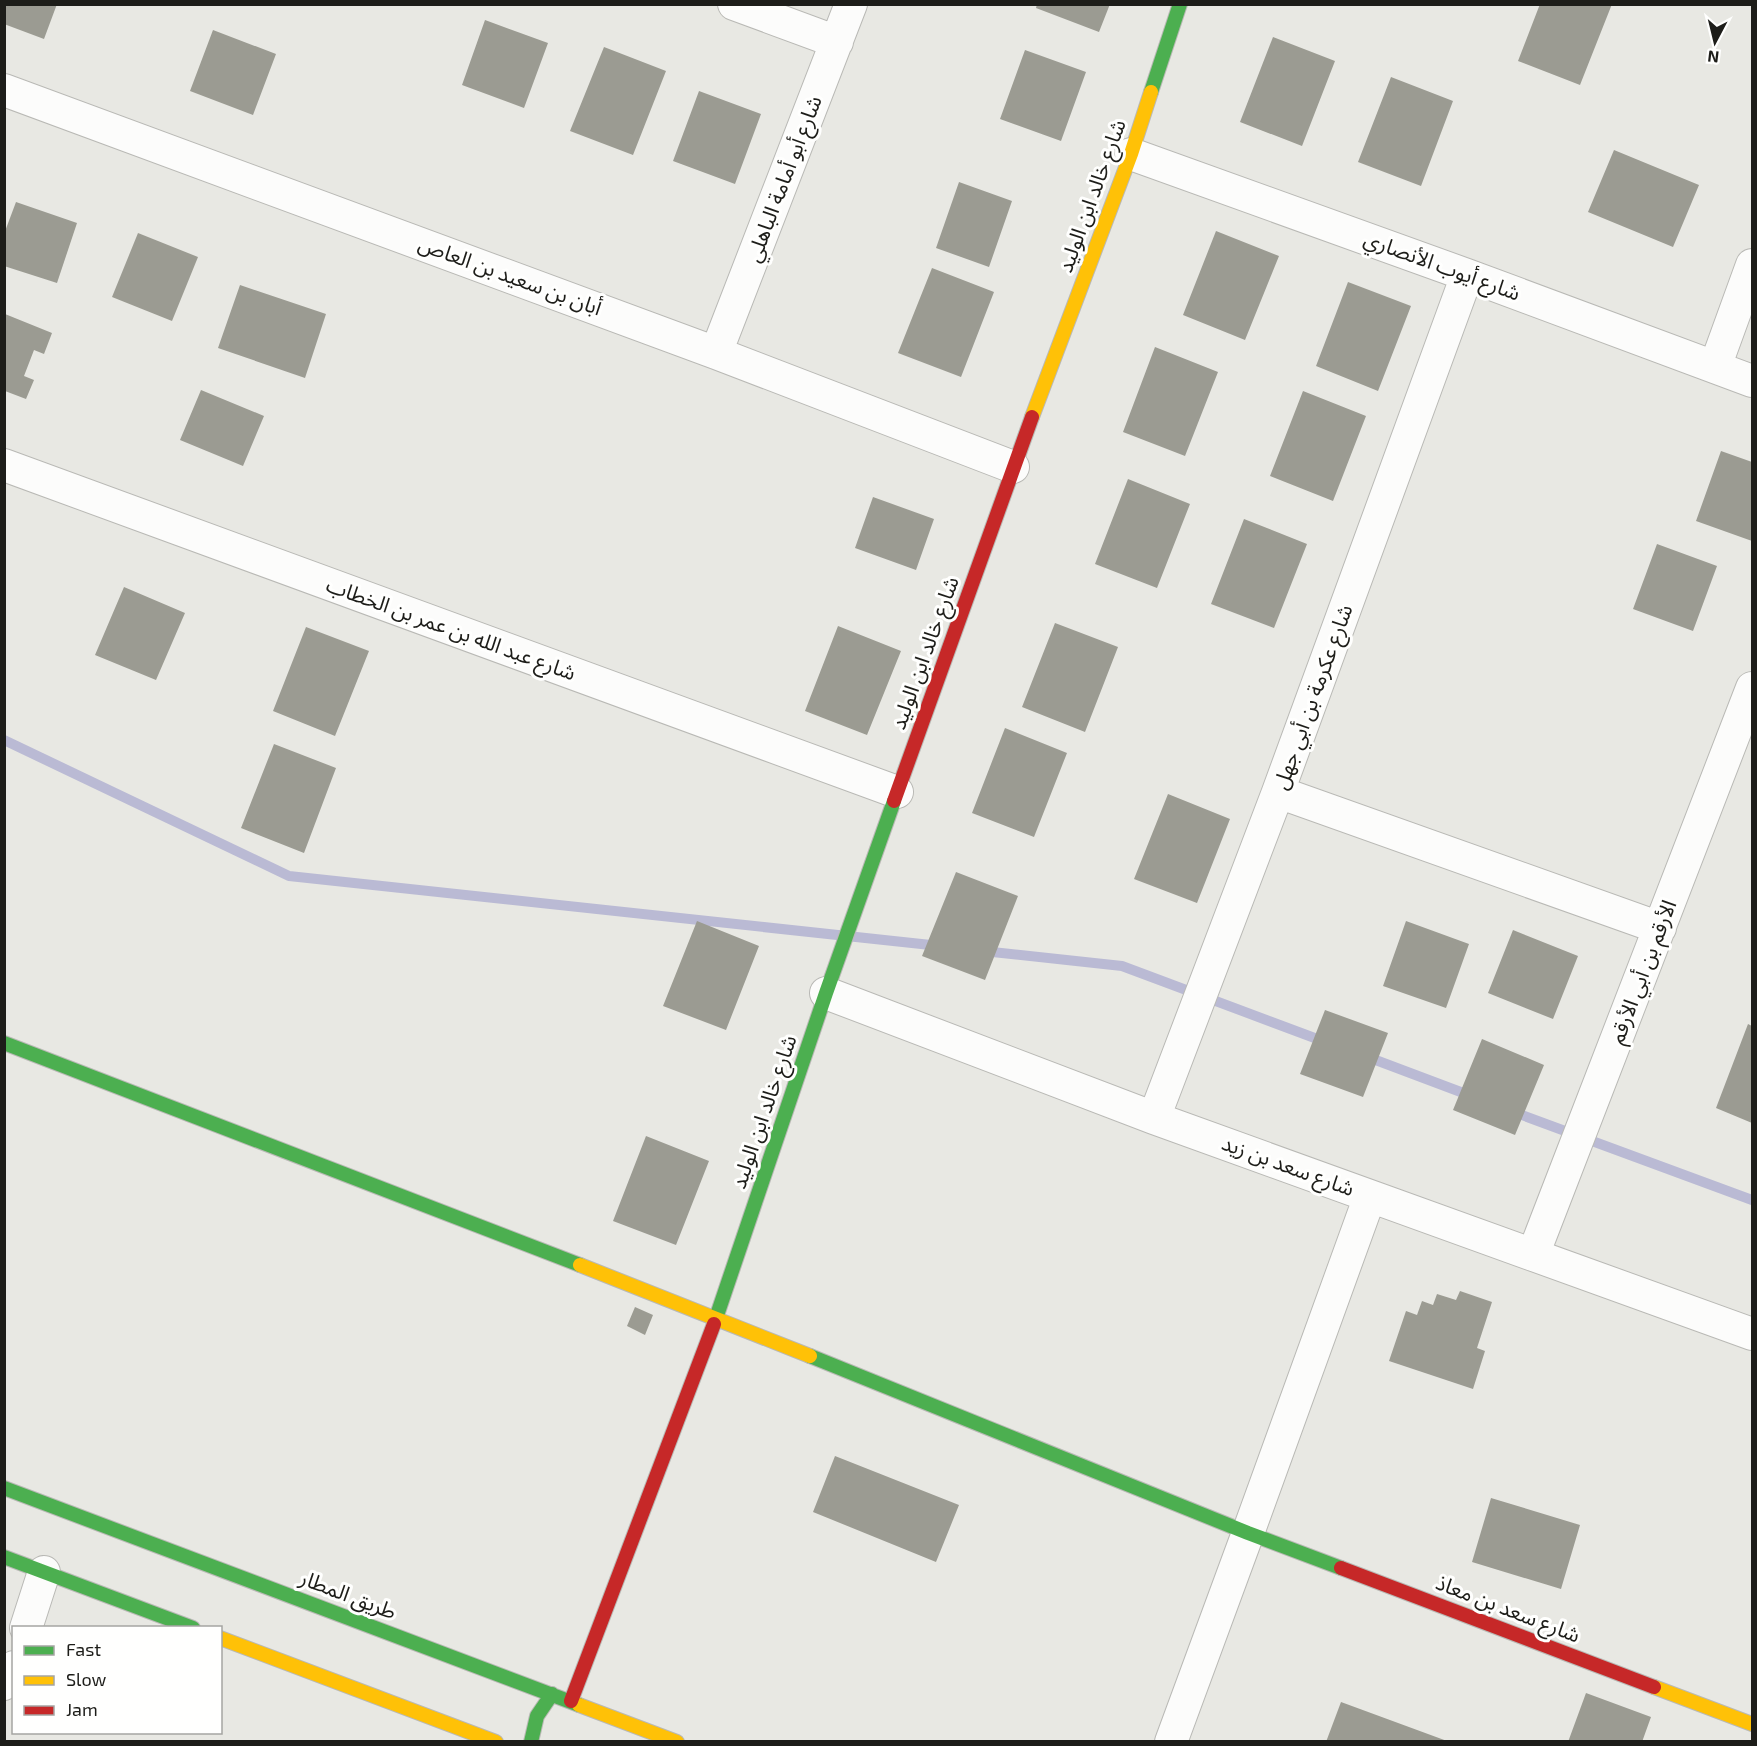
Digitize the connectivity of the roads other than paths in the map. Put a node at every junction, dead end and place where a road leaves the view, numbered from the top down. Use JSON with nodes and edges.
{"nodes":[{"id":1,"x":734,"y":4,"type":"edge"},
{"id":2,"x":851,"y":4,"type":"edge"},
{"id":3,"x":1180,"y":4,"type":"edge"},
{"id":4,"x":837,"y":42,"type":"junction"},
{"id":5,"x":4,"y":90,"type":"edge"},
{"id":6,"x":1131,"y":154,"type":"junction"},
{"id":7,"x":1752,"y":266,"type":"edge"},
{"id":8,"x":1467,"y":275,"type":"junction"},
{"id":9,"x":716,"y":353,"type":"junction"},
{"id":10,"x":1715,"y":367,"type":"junction"},
{"id":11,"x":1752,"y":381,"type":"edge"},
{"id":12,"x":4,"y":465,"type":"edge"},
{"id":13,"x":1013,"y":467,"type":"junction"},
{"id":14,"x":1752,"y":688,"type":"edge"},
{"id":15,"x":897,"y":792,"type":"junction"},
{"id":16,"x":1278,"y":792,"type":"junction"},
{"id":17,"x":1660,"y":928,"type":"junction"},
{"id":18,"x":826,"y":993,"type":"junction"},
{"id":19,"x":4,"y":1042,"type":"edge"},
{"id":20,"x":1154,"y":1118,"type":"junction"},
{"id":21,"x":1370,"y":1196,"type":"junction"},
{"id":22,"x":1533,"y":1255,"type":"junction"},
{"id":23,"x":716,"y":1318,"type":"junction"},
{"id":24,"x":1752,"y":1334,"type":"edge"},
{"id":25,"x":4,"y":1488,"type":"edge"},
{"id":26,"x":1248,"y":1533,"type":"junction"},
{"id":27,"x":4,"y":1557,"type":"edge"},
{"id":28,"x":44,"y":1572,"type":"junction"},
{"id":29,"x":27,"y":1626,"type":"edge"},
{"id":30,"x":188,"y":1626,"type":"edge"},
{"id":31,"x":222,"y":1639,"type":"edge"},
{"id":32,"x":12,"y":1670,"type":"edge"},
{"id":33,"x":4,"y":1684,"type":"edge"},
{"id":34,"x":552,"y":1694,"type":"junction"},
{"id":35,"x":571,"y":1701,"type":"junction"},
{"id":36,"x":621,"y":1720,"type":"junction"},
{"id":37,"x":1752,"y":1724,"type":"edge"},
{"id":38,"x":618,"y":1737,"type":"dead end"},
{"id":39,"x":496,"y":1742,"type":"edge"},
{"id":40,"x":531,"y":1742,"type":"edge"},
{"id":41,"x":677,"y":1742,"type":"edge"},
{"id":42,"x":1171,"y":1742,"type":"edge"}],
"edges":[{"from":1,"to":4,"type":"street"},
{"from":2,"to":4,"type":"street","name":"شارع أبو أمامة الباهلي"},
{"from":3,"to":6,"type":"main road","name":"شارع خالد ابن الوليد"},
{"from":4,"to":9,"type":"street","name":"شارع أبو أمامة الباهلي"},
{"from":5,"to":9,"type":"street","name":"أبان بن سعيد بن العاص"},
{"from":6,"to":8,"type":"street","name":"شارع أيوب الأنصاري"},
{"from":6,"to":13,"type":"main road","name":"شارع خالد ابن الوليد"},
{"from":7,"to":10,"type":"street"},
{"from":8,"to":10,"type":"street","name":"شارع أيوب الأنصاري"},
{"from":8,"to":16,"type":"street","name":"شارع عكرمة بن أبي جهل"},
{"from":9,"to":13,"type":"street","name":"أبان بن سعيد بن العاص"},
{"from":10,"to":11,"type":"street","name":"شارع أيوب الأنصاري"},
{"from":12,"to":15,"type":"street","name":"شارع عبد الله بن عمر بن الخطاب"},
{"from":13,"to":15,"type":"main road","name":"شارع خالد ابن الوليد"},
{"from":14,"to":17,"type":"street","name":"الأرقم بن أبي الأرقم"},
{"from":15,"to":18,"type":"main road","name":"شارع خالد ابن الوليد"},
{"from":16,"to":17,"type":"street"},
{"from":16,"to":20,"type":"street","name":"شارع عكرمة بن أبي جهل"},
{"from":17,"to":22,"type":"street","name":"الأرقم بن أبي الأرقم"},
{"from":18,"to":20,"type":"street","name":"شارع سعد بن زيد"},
{"from":18,"to":23,"type":"main road","name":"شارع خالد ابن الوليد"},
{"from":19,"to":23,"type":"main road","name":"شارع سعد بن معاذ"},
{"from":20,"to":21,"type":"street","name":"شارع سعد بن زيد"},
{"from":21,"to":22,"type":"street","name":"شارع سعد بن زيد"},
{"from":21,"to":26,"type":"street"},
{"from":22,"to":24,"type":"street","name":"شارع سعد بن زيد"},
{"from":23,"to":26,"type":"main road","name":"شارع سعد بن معاذ"},
{"from":23,"to":35,"type":"main road","name":"شارع خالد ابن الوليد"},
{"from":25,"to":34,"type":"main road","name":"طريق المطار"},
{"from":26,"to":37,"type":"main road","name":"شارع سعد بن معاذ"},
{"from":26,"to":42,"type":"street"},
{"from":27,"to":28,"type":"main road"},
{"from":28,"to":29,"type":"street"},
{"from":28,"to":30,"type":"main road"},
{"from":31,"to":39,"type":"main road"},
{"from":32,"to":33,"type":"street"},
{"from":34,"to":35,"type":"main road","name":"طريق المطار"},
{"from":34,"to":40,"type":"main road"},
{"from":35,"to":36,"type":"main road","name":"طريق المطار"},
{"from":36,"to":38,"type":"main road"},
{"from":36,"to":41,"type":"main road","name":"طريق المطار"}]}
